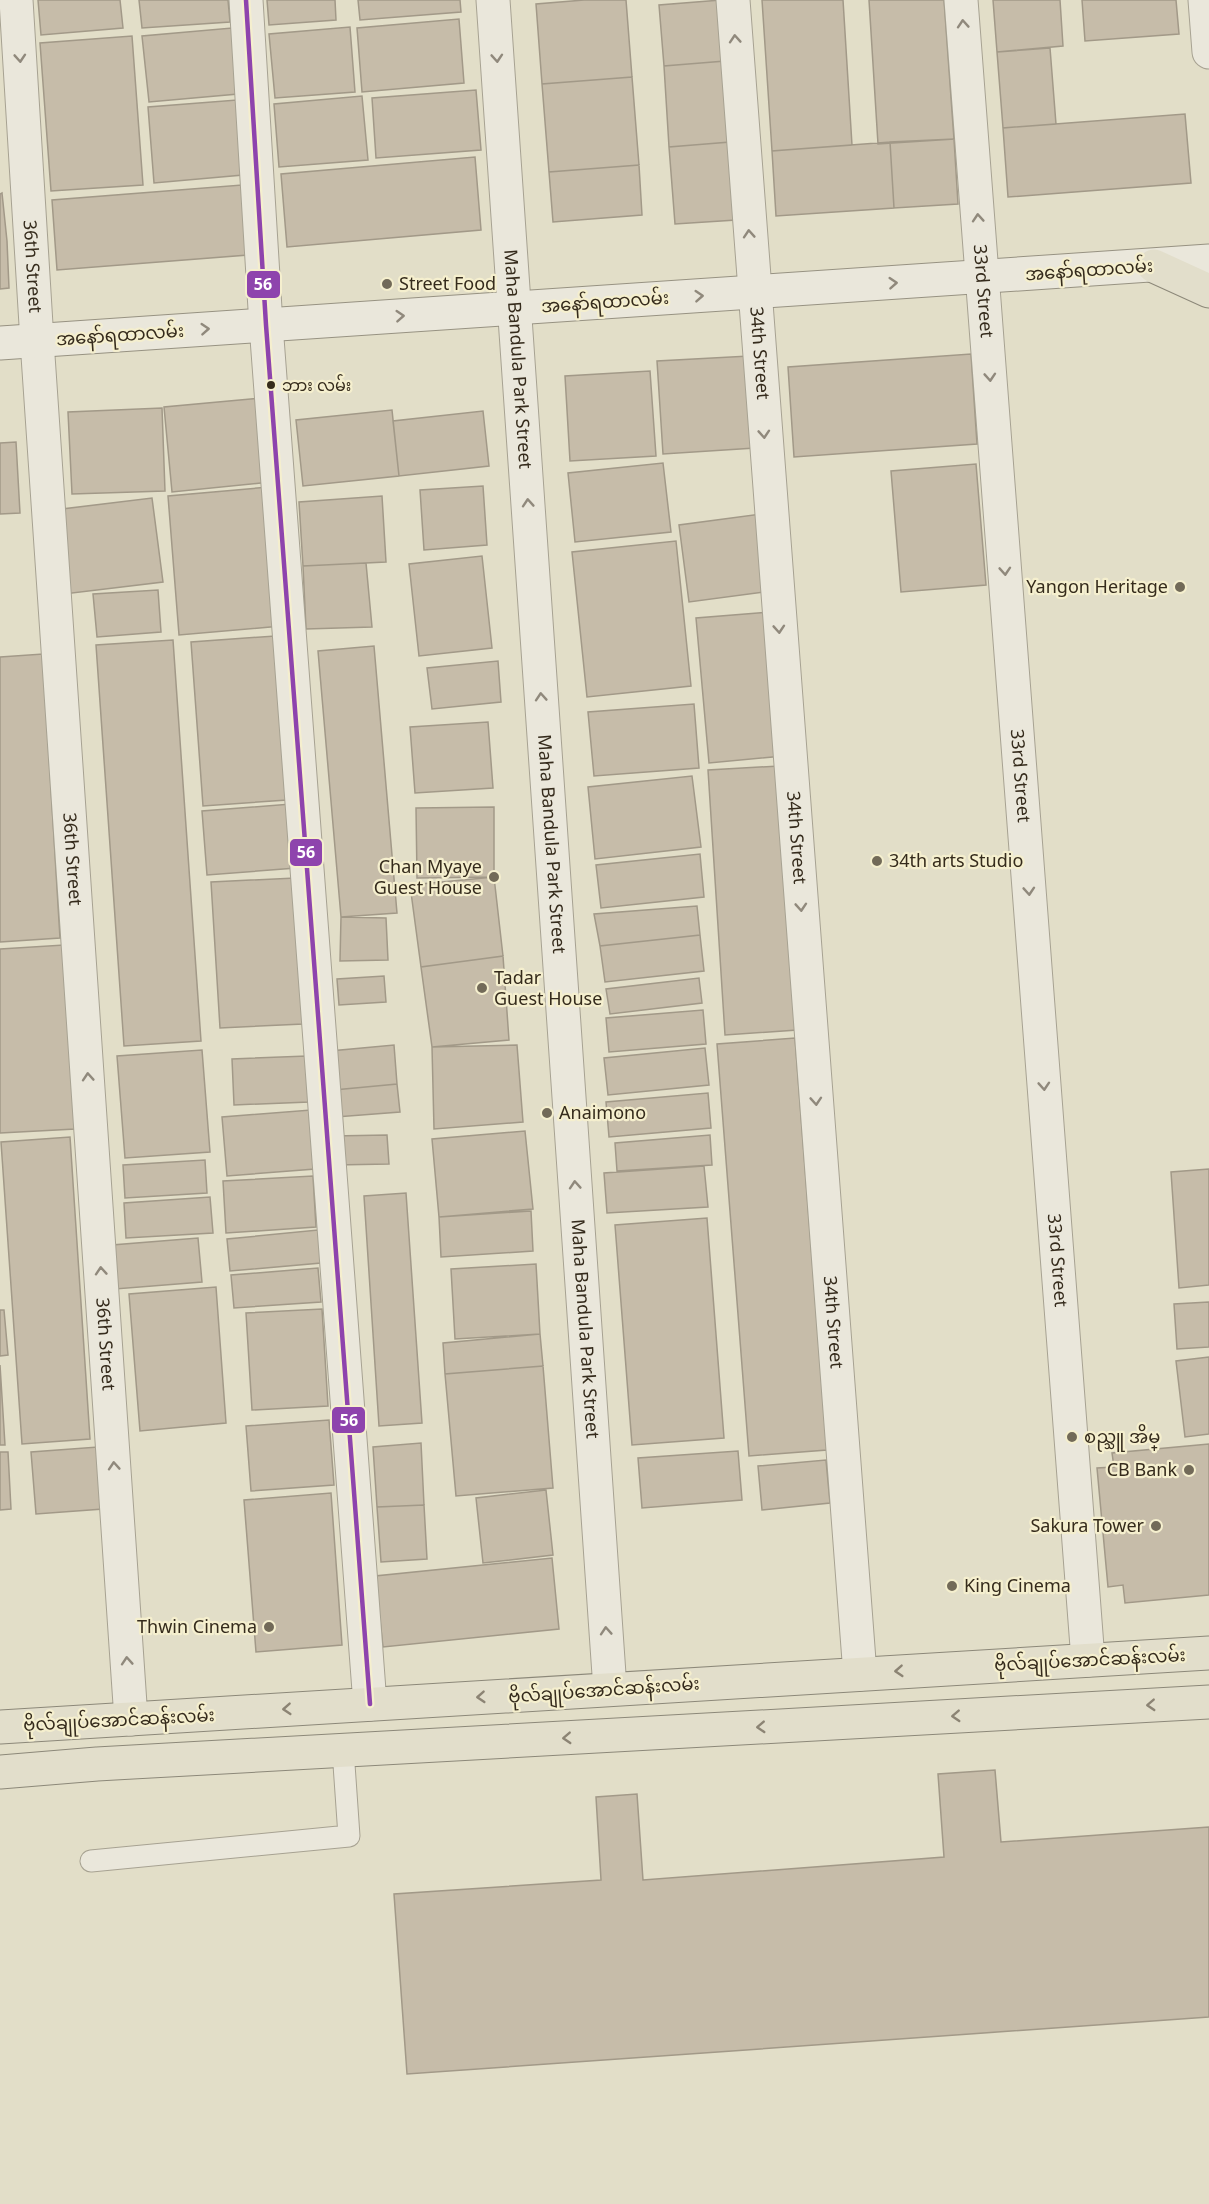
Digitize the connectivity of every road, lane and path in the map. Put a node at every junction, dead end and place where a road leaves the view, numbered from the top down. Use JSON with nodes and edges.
{"nodes":[{"id":1,"x":16,"y":0,"type":"edge"},
{"id":2,"x":246,"y":0,"type":"edge"},
{"id":3,"x":494,"y":0,"type":"edge"},
{"id":4,"x":732,"y":0,"type":"edge"},
{"id":5,"x":961,"y":0,"type":"edge"},
{"id":6,"x":1205,"y":0,"type":"edge"},
{"id":7,"x":1209,"y":52,"type":"edge"},
{"id":8,"x":1209,"y":261,"type":"edge"},
{"id":9,"x":1154,"y":266,"type":"junction"},
{"id":10,"x":982,"y":277,"type":"junction"},
{"id":11,"x":1209,"y":291,"type":"edge"},
{"id":12,"x":753,"y":292,"type":"junction"},
{"id":13,"x":514,"y":308,"type":"junction"},
{"id":14,"x":266,"y":325,"type":"junction"},
{"id":15,"x":37,"y":341,"type":"junction"},
{"id":16,"x":0,"y":343,"type":"edge"},
{"id":17,"x":1209,"y":1653,"type":"edge"},
{"id":18,"x":1088,"y":1660,"type":"junction"},
{"id":19,"x":860,"y":1674,"type":"junction"},
{"id":20,"x":610,"y":1689,"type":"junction"},
{"id":21,"x":1209,"y":1702,"type":"edge"},
{"id":22,"x":370,"y":1704,"type":"junction"},
{"id":23,"x":131,"y":1719,"type":"junction"},
{"id":24,"x":52,"y":1724,"type":"junction"},
{"id":25,"x":0,"y":1727,"type":"edge"},
{"id":26,"x":343,"y":1750,"type":"junction"},
{"id":27,"x":56,"y":1769,"type":"junction"},
{"id":28,"x":0,"y":1772,"type":"edge"},
{"id":29,"x":91,"y":1861,"type":"dead end"}],
"edges":[{"from":1,"to":15,"type":"street","name":"36th Street","one_way":true},
{"from":2,"to":14,"type":"street"},
{"from":3,"to":13,"type":"street","name":"Maha Bandula Park Street","one_way":true},
{"from":12,"to":4,"type":"street","name":"34th Street","one_way":true},
{"from":10,"to":5,"type":"street","name":"33rd Street","one_way":true},
{"from":6,"to":7,"type":"street"},
{"from":8,"to":9,"type":"street","name":"အနော်ရထာလမ်း"},
{"from":9,"to":10,"type":"street","name":"အနော်ရထာလမ်း"},
{"from":9,"to":11,"type":"main road"},
{"from":12,"to":10,"type":"street","name":"အနော်ရထာလမ်း","one_way":true},
{"from":10,"to":18,"type":"street","name":"33rd Street","one_way":true},
{"from":13,"to":12,"type":"street","name":"အနော်ရထာလမ်း","one_way":true},
{"from":12,"to":19,"type":"street","name":"34th Street","one_way":true},
{"from":14,"to":13,"type":"street","name":"အနော်ရထာလမ်း","one_way":true},
{"from":20,"to":13,"type":"street","name":"Maha Bandula Park Street","one_way":true},
{"from":15,"to":14,"type":"street","name":"အနော်ရထာလမ်း","one_way":true},
{"from":14,"to":22,"type":"street"},
{"from":15,"to":16,"type":"street","name":"အနော်ရထာလမ်း"},
{"from":23,"to":15,"type":"street","name":"36th Street","one_way":true},
{"from":17,"to":18,"type":"main road","name":"ဗိုလ်ချုပ်အောင်ဆန်းလမ်း"},
{"from":18,"to":19,"type":"main road","name":"ဗိုလ်ချုပ်အောင်ဆန်းလမ်း","one_way":true},
{"from":19,"to":20,"type":"main road","name":"ဗိုလ်ချုပ်အောင်ဆန်းလမ်း"},
{"from":20,"to":22,"type":"main road","name":"ဗိုလ်ချုပ်အောင်ဆန်းလမ်း","one_way":true},
{"from":21,"to":26,"type":"main road","one_way":true},
{"from":22,"to":23,"type":"main road","name":"ဗိုလ်ချုပ်အောင်ဆန်းလမ်း","one_way":true},
{"from":23,"to":24,"type":"main road","name":"ဗိုလ်ချုပ်အောင်ဆန်းလမ်း"},
{"from":24,"to":25,"type":"main road","name":"ဗိုလ်ချုပ်အောင်ဆန်းလမ်း"},
{"from":24,"to":27,"type":"main road"},
{"from":26,"to":27,"type":"main road"},
{"from":26,"to":29,"type":"lane"},
{"from":27,"to":28,"type":"main road"}]}
